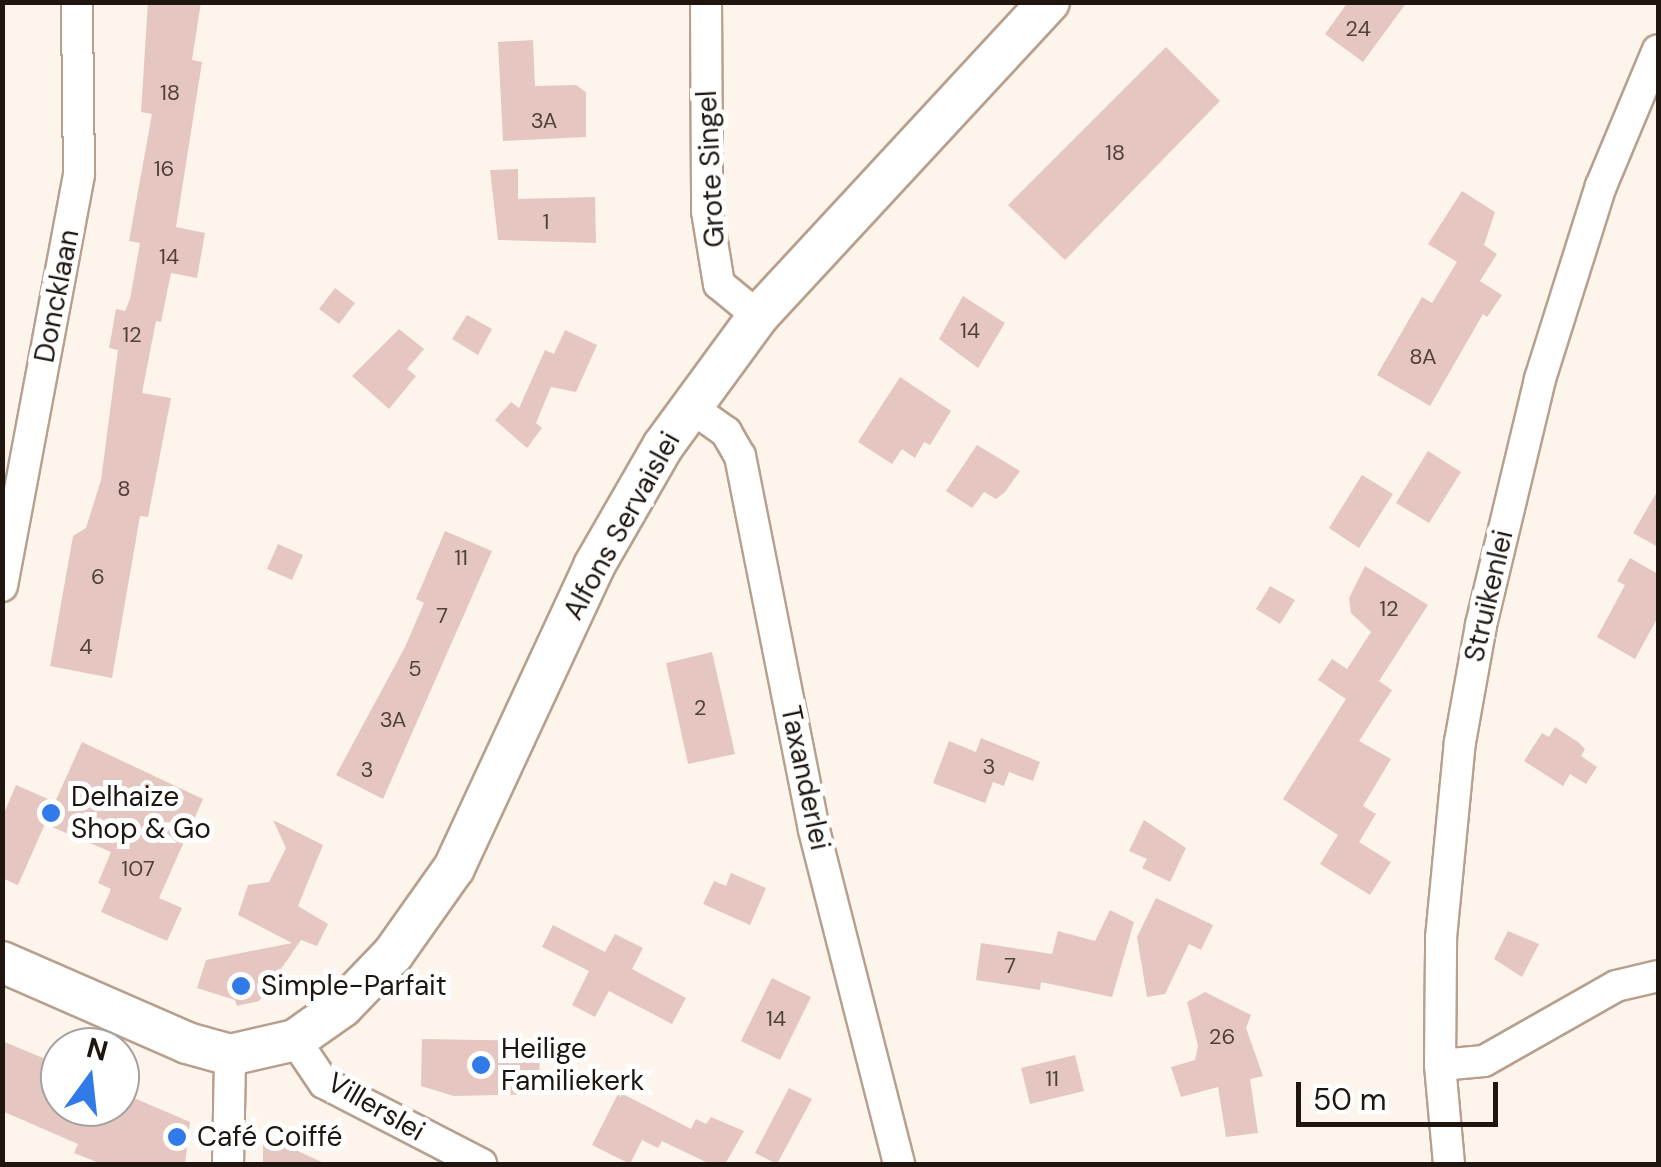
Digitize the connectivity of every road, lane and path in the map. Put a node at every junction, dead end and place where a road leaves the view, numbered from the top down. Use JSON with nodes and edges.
{"nodes":[{"id":1,"x":77,"y":2,"type":"edge"},
{"id":2,"x":706,"y":2,"type":"edge"},
{"id":3,"x":1049,"y":2,"type":"edge"},
{"id":4,"x":1658,"y":50,"type":"edge"},
{"id":5,"x":758,"y":316,"type":"junction"},
{"id":6,"x":692,"y":408,"type":"junction"},
{"id":7,"x":2,"y":586,"type":"edge"},
{"id":8,"x":2,"y":962,"type":"edge"},
{"id":9,"x":1658,"y":976,"type":"edge"},
{"id":10,"x":295,"y":1040,"type":"junction"},
{"id":11,"x":230,"y":1054,"type":"junction"},
{"id":12,"x":1440,"y":1066,"type":"junction"},
{"id":13,"x":228,"y":1164,"type":"edge"},
{"id":14,"x":481,"y":1164,"type":"edge"},
{"id":15,"x":900,"y":1164,"type":"edge"},
{"id":16,"x":1450,"y":1164,"type":"edge"}],
"edges":[{"from":1,"to":7,"type":"street","name":"Doncklaan"},
{"from":2,"to":5,"type":"street","name":"Grote Singel"},
{"from":3,"to":5,"type":"street","name":"Alfons Servaislei"},
{"from":4,"to":12,"type":"street","name":"Struikenlei"},
{"from":5,"to":6,"type":"street","name":"Alfons Servaislei"},
{"from":6,"to":10,"type":"street","name":"Alfons Servaislei"},
{"from":6,"to":15,"type":"street","name":"Taxanderlei"},
{"from":8,"to":11,"type":"street"},
{"from":9,"to":12,"type":"street"},
{"from":10,"to":11,"type":"street"},
{"from":10,"to":14,"type":"street","name":"Villerslei"},
{"from":11,"to":13,"type":"street"},
{"from":12,"to":16,"type":"street","name":"Struikenlei"}]}
